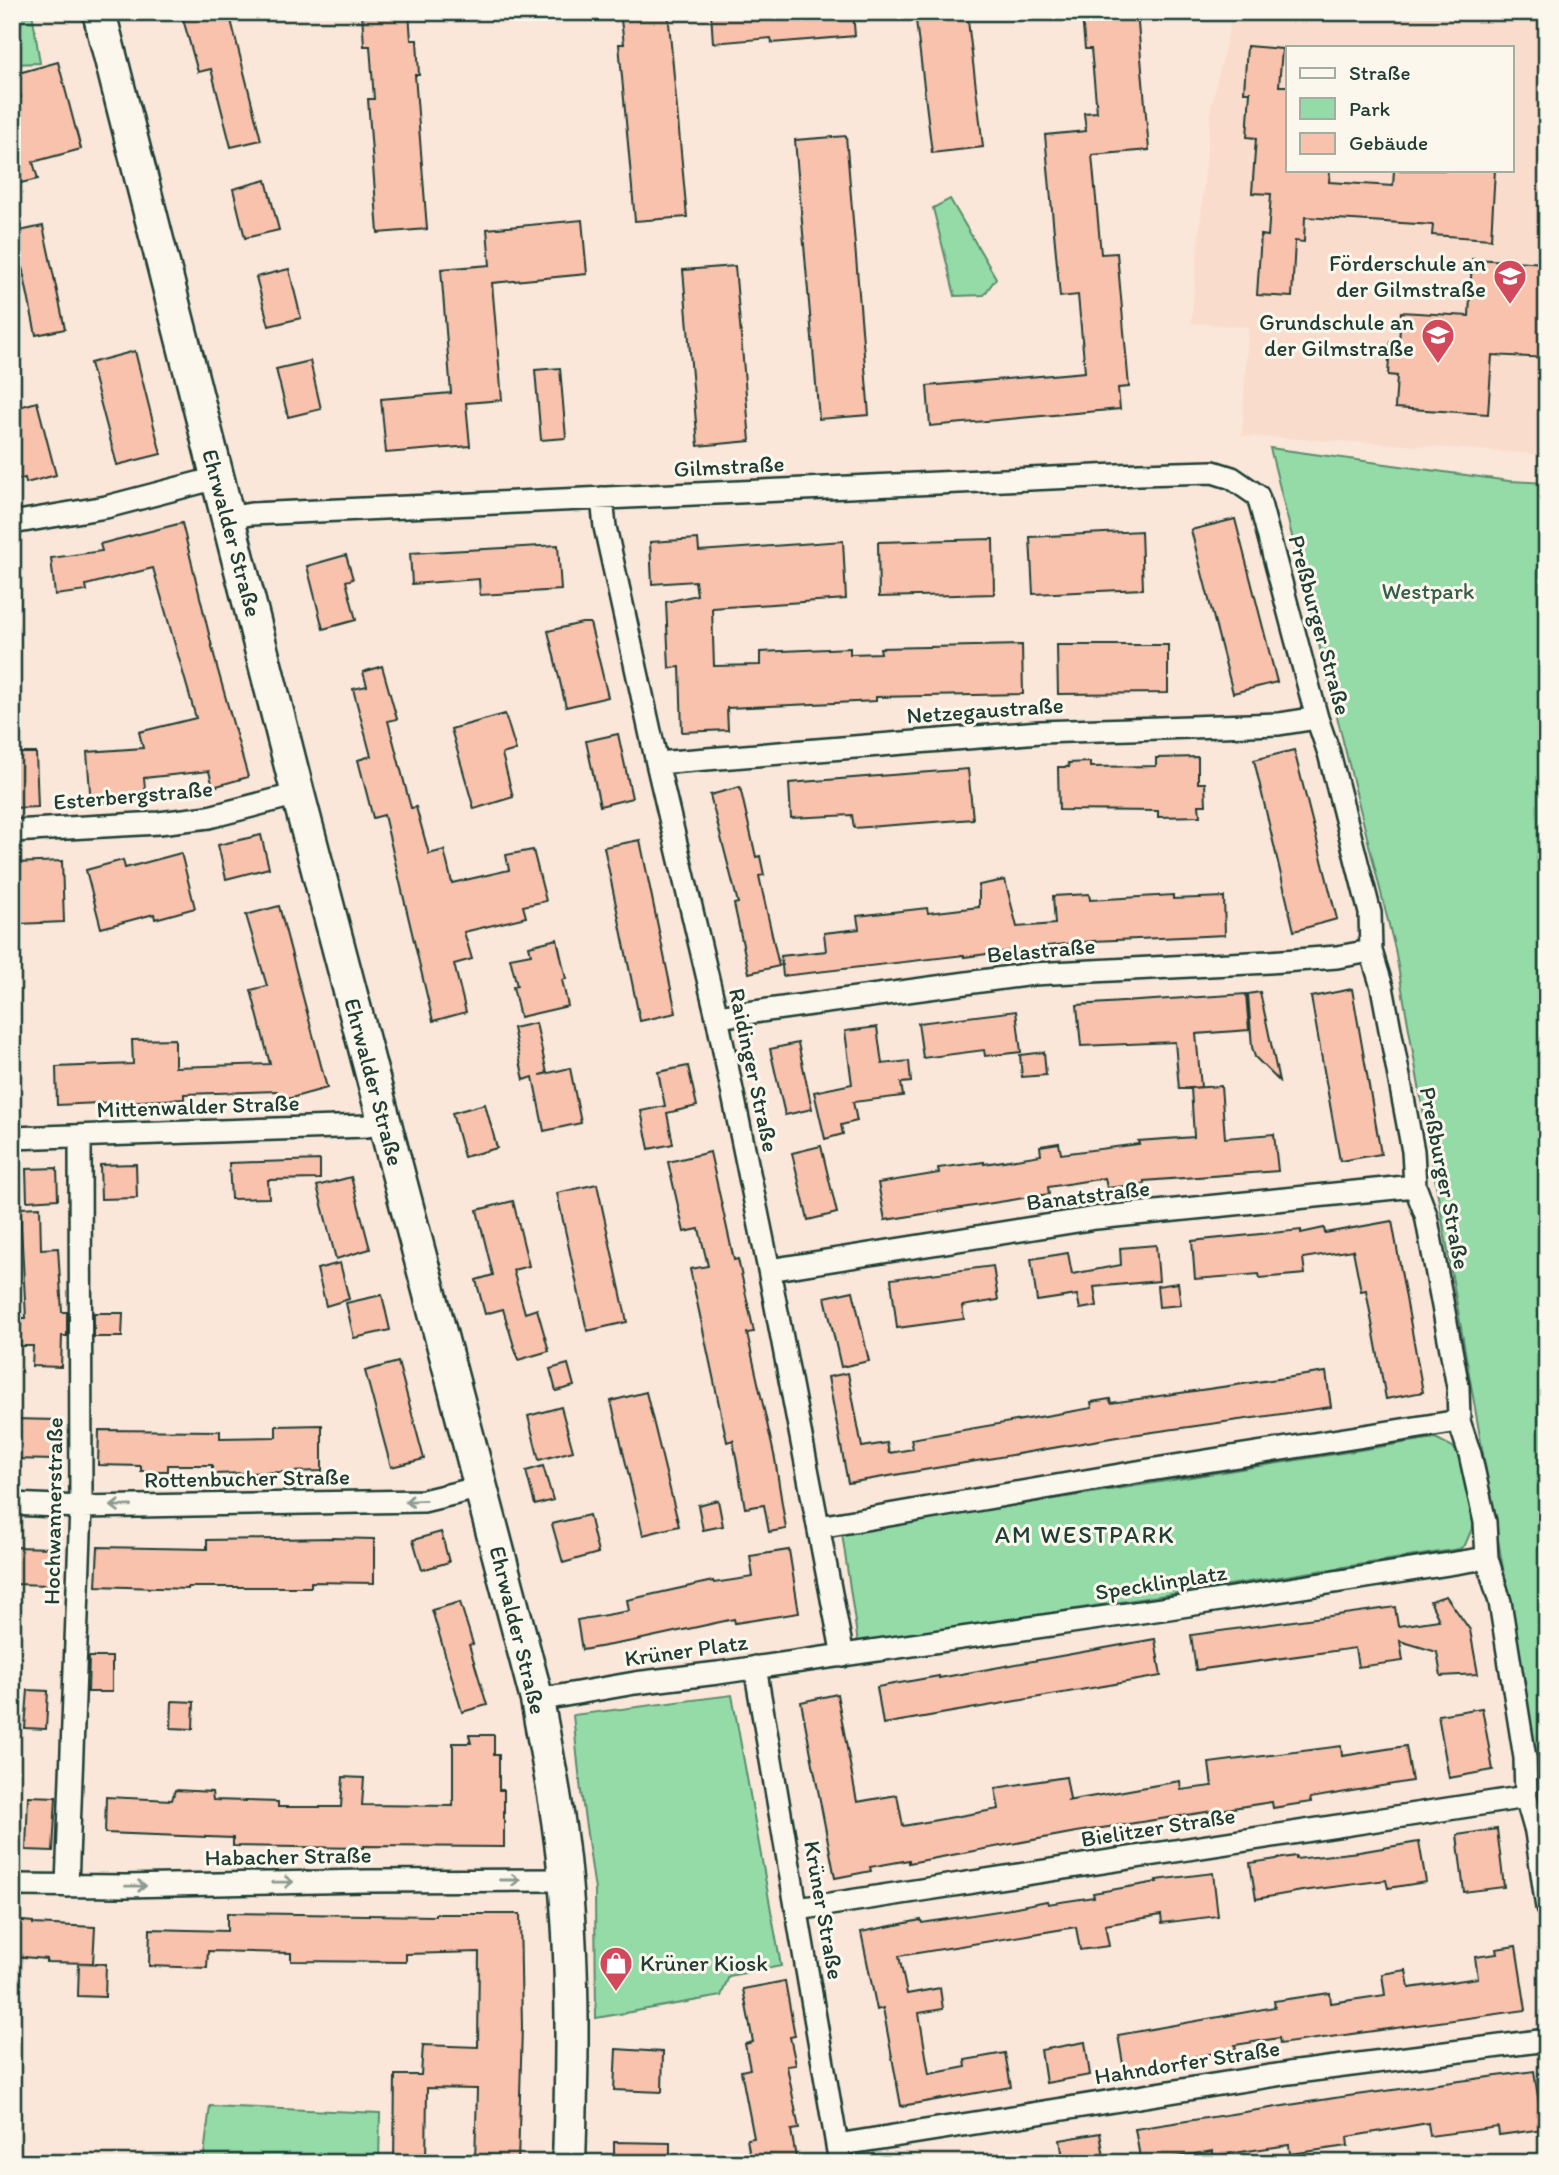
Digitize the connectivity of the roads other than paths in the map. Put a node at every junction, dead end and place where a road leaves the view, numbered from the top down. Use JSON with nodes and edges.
{"nodes":[{"id":1,"x":99,"y":12,"type":"edge"},
{"id":2,"x":217,"y":478,"type":"junction"},
{"id":3,"x":1232,"y":478,"type":"joint"},
{"id":4,"x":602,"y":498,"type":"junction"},
{"id":5,"x":228,"y":518,"type":"junction"},
{"id":6,"x":12,"y":523,"type":"edge"},
{"id":7,"x":1317,"y":718,"type":"junction"},
{"id":8,"x":657,"y":763,"type":"junction"},
{"id":9,"x":298,"y":794,"type":"junction"},
{"id":10,"x":12,"y":831,"type":"edge"},
{"id":11,"x":1371,"y":951,"type":"junction"},
{"id":12,"x":717,"y":1017,"type":"junction"},
{"id":13,"x":385,"y":1120,"type":"junction"},
{"id":14,"x":80,"y":1137,"type":"junction"},
{"id":15,"x":12,"y":1138,"type":"edge"},
{"id":16,"x":1415,"y":1186,"type":"junction"},
{"id":17,"x":769,"y":1270,"type":"junction"},
{"id":18,"x":1459,"y":1421,"type":"junction"},
{"id":19,"x":482,"y":1488,"type":"junction"},
{"id":20,"x":12,"y":1504,"type":"edge"},
{"id":21,"x":82,"y":1507,"type":"junction"},
{"id":22,"x":819,"y":1527,"type":"junction"},
{"id":23,"x":1487,"y":1558,"type":"junction"},
{"id":24,"x":843,"y":1656,"type":"junction"},
{"id":25,"x":755,"y":1667,"type":"junction"},
{"id":26,"x":537,"y":1700,"type":"junction"},
{"id":27,"x":1526,"y":1797,"type":"junction"},
{"id":28,"x":565,"y":1880,"type":"junction"},
{"id":29,"x":12,"y":1885,"type":"edge"},
{"id":30,"x":67,"y":1886,"type":"junction"},
{"id":31,"x":1547,"y":1908,"type":"edge"},
{"id":32,"x":798,"y":1909,"type":"junction"},
{"id":33,"x":1547,"y":2040,"type":"edge"},
{"id":34,"x":839,"y":2154,"type":"edge"},
{"id":35,"x":569,"y":2163,"type":"edge"}],
"edges":[{"from":1,"to":2,"type":"street","name":"Ehrwalder Straße"},
{"from":2,"to":5,"type":"street","name":"Ehrwalder Straße"},
{"from":2,"to":6,"type":"street"},
{"from":3,"to":4,"type":"street","name":"Gilmstraße"},
{"from":3,"to":7,"type":"street","name":"Preßburger Straße"},
{"from":4,"to":5,"type":"street","name":"Gilmstraße"},
{"from":4,"to":8,"type":"street","name":"Raidinger Straße"},
{"from":5,"to":9,"type":"street","name":"Ehrwalder Straße"},
{"from":7,"to":8,"type":"street","name":"Netzegaustraße"},
{"from":7,"to":11,"type":"street","name":"Preßburger Straße"},
{"from":8,"to":12,"type":"street","name":"Raidinger Straße"},
{"from":9,"to":10,"type":"street","name":"Esterbergstraße"},
{"from":9,"to":13,"type":"street","name":"Ehrwalder Straße"},
{"from":11,"to":12,"type":"street","name":"Belastraße"},
{"from":11,"to":16,"type":"street","name":"Preßburger Straße"},
{"from":12,"to":17,"type":"street","name":"Raidinger Straße"},
{"from":13,"to":14,"type":"street","name":"Mittenwalder Straße"},
{"from":13,"to":19,"type":"street","name":"Ehrwalder Straße"},
{"from":14,"to":15,"type":"street","name":"Mittenwalder Straße"},
{"from":14,"to":21,"type":"street","name":"Hochwannerstraße"},
{"from":16,"to":17,"type":"street","name":"Banatstraße"},
{"from":16,"to":18,"type":"street","name":"Preßburger Straße"},
{"from":17,"to":22,"type":"street","name":"Raidinger Straße"},
{"from":18,"to":22,"type":"street"},
{"from":18,"to":23,"type":"street","name":"Preßburger Straße"},
{"from":19,"to":21,"type":"street","name":"Rottenbucher Straße","one_way":true},
{"from":19,"to":26,"type":"street","name":"Ehrwalder Straße"},
{"from":20,"to":21,"type":"street","name":"Rottenbucher Straße"},
{"from":21,"to":30,"type":"street","name":"Hochwannerstraße"},
{"from":22,"to":24,"type":"street","name":"Raidinger Straße"},
{"from":23,"to":24,"type":"street","name":"Specklinplatz"},
{"from":23,"to":27,"type":"street","name":"Preßburger Straße"},
{"from":24,"to":25,"type":"street","name":"Krüner Platz"},
{"from":25,"to":26,"type":"street","name":"Krüner Platz"},
{"from":25,"to":32,"type":"street","name":"Krüner Straße"},
{"from":26,"to":28,"type":"street","name":"Ehrwalder Straße"},
{"from":27,"to":31,"type":"street","name":"Preßburger Straße"},
{"from":27,"to":32,"type":"street","name":"Bielitzer Straße"},
{"from":30,"to":28,"type":"street","name":"Habacher Straße","one_way":true},
{"from":28,"to":35,"type":"street","name":"Ehrwalder Straße"},
{"from":29,"to":30,"type":"street","name":"Habacher Straße"},
{"from":32,"to":34,"type":"street","name":"Krüner Straße"},
{"from":33,"to":34,"type":"street","name":"Hahndorfer Straße"}]}
